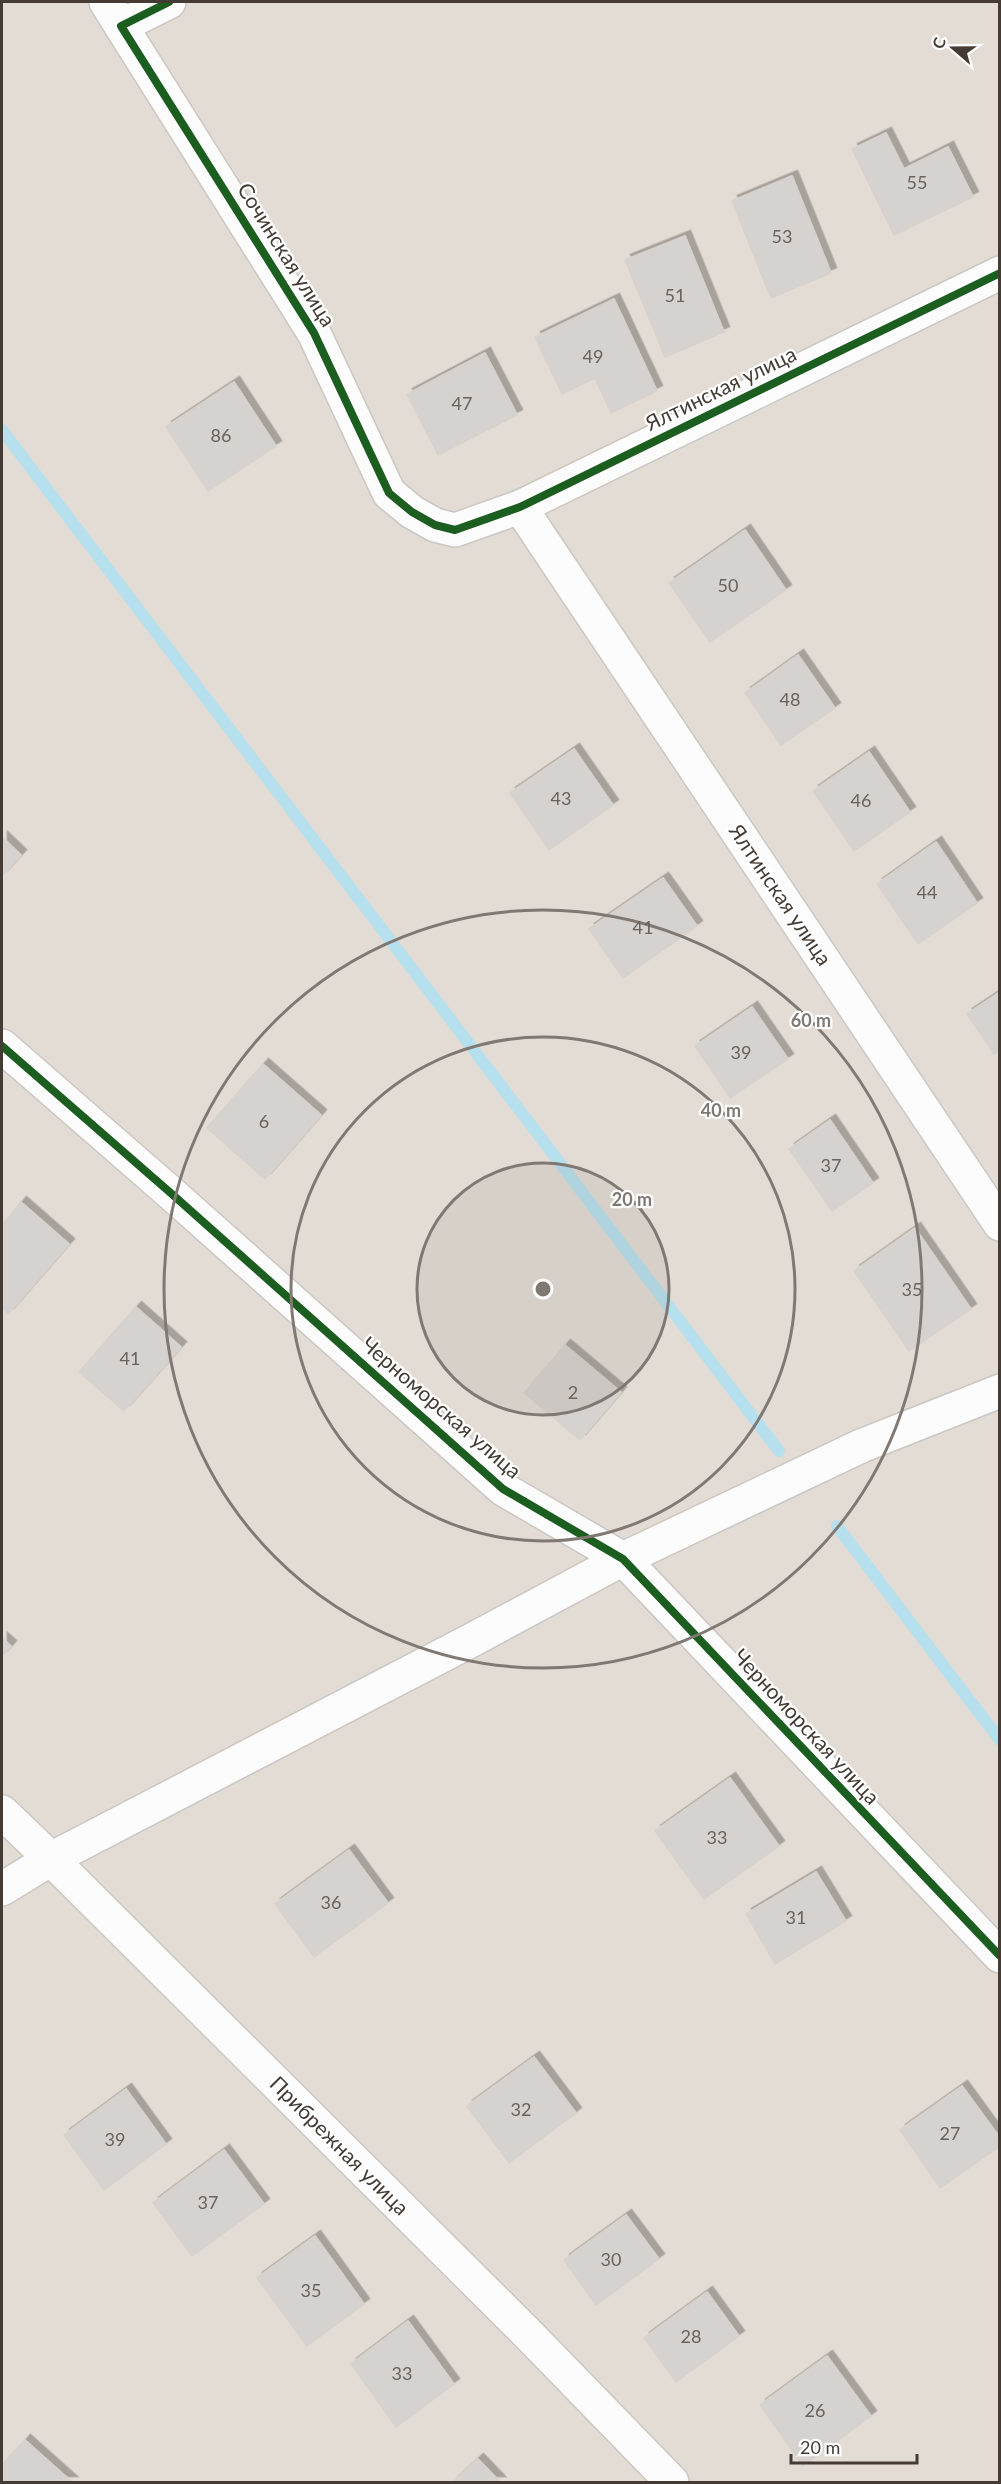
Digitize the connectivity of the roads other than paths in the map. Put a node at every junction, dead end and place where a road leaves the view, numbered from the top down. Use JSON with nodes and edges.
{"nodes":[{"id":1,"x":169,"y":2,"type":"edge"},
{"id":2,"x":113,"y":14,"type":"edge"},
{"id":3,"x":999,"y":273,"type":"edge"},
{"id":4,"x":520,"y":507,"type":"junction"},
{"id":5,"x":455,"y":530,"type":"joint"},
{"id":6,"x":2,"y":1046,"type":"edge"},
{"id":7,"x":999,"y":1224,"type":"edge"},
{"id":8,"x":999,"y":1391,"type":"edge"},
{"id":9,"x":623,"y":1559,"type":"junction"},
{"id":10,"x":2,"y":1812,"type":"edge"},
{"id":11,"x":51,"y":1859,"type":"junction"},
{"id":12,"x":2,"y":1889,"type":"edge"},
{"id":13,"x":999,"y":1956,"type":"edge"},
{"id":14,"x":672,"y":2482,"type":"edge"}],
"edges":[{"from":1,"to":2,"type":"street","name":"Сочинская улица"},
{"from":2,"to":5,"type":"street","name":"Сочинская улица"},
{"from":3,"to":4,"type":"street","name":"Ялтинская улица"},
{"from":4,"to":5,"type":"street","name":"Ялтинская улица"},
{"from":4,"to":7,"type":"street","name":"Ялтинская улица"},
{"from":6,"to":9,"type":"street","name":"Черноморская улица"},
{"from":8,"to":9,"type":"street"},
{"from":9,"to":11,"type":"street"},
{"from":9,"to":13,"type":"street","name":"Черноморская улица"},
{"from":10,"to":11,"type":"street","name":"Прибрежная улица"},
{"from":11,"to":12,"type":"street"},
{"from":11,"to":14,"type":"street","name":"Прибрежная улица"}]}
